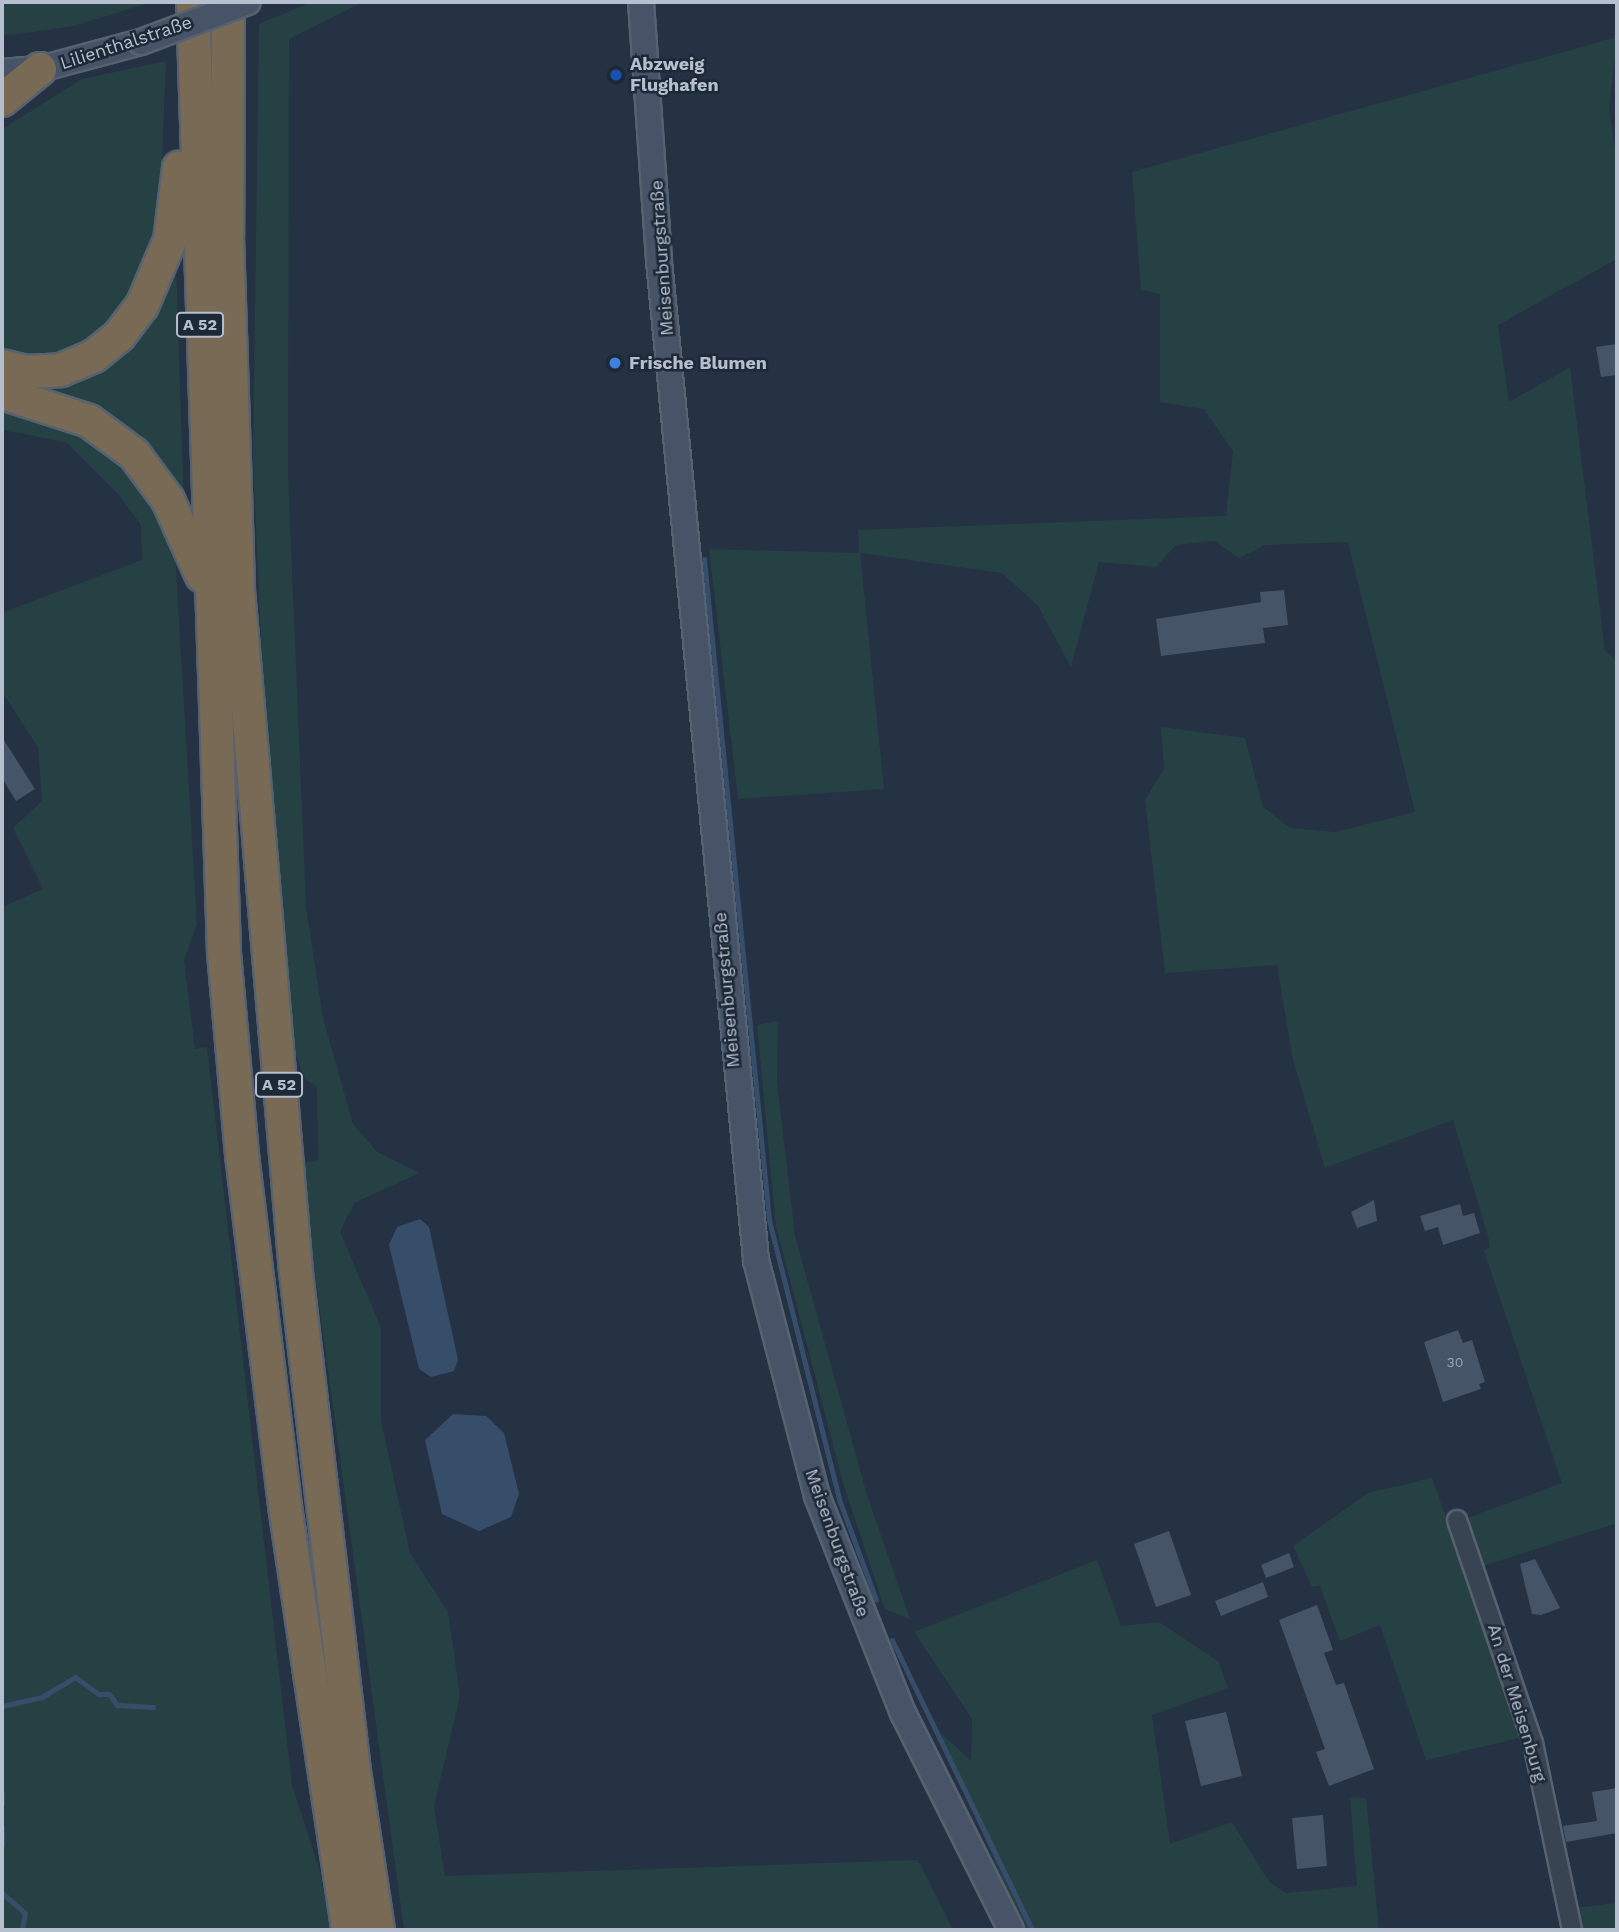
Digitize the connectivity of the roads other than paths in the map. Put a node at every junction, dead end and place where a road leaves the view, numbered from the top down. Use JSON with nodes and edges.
{"nodes":[{"id":1,"x":193,"y":2,"type":"edge"},
{"id":2,"x":228,"y":2,"type":"edge"},
{"id":3,"x":248,"y":2,"type":"edge"},
{"id":4,"x":641,"y":2,"type":"edge"},
{"id":5,"x":191,"y":60,"type":"junction"},
{"id":6,"x":40,"y":69,"type":"junction"},
{"id":7,"x":2,"y":72,"type":"edge"},
{"id":8,"x":2,"y":100,"type":"edge"},
{"id":9,"x":2,"y":366,"type":"edge"},
{"id":10,"x":2,"y":393,"type":"edge"},
{"id":11,"x":208,"y":590,"type":"junction"},
{"id":12,"x":1457,"y":1520,"type":"dead end"},
{"id":13,"x":348,"y":1930,"type":"edge"},
{"id":14,"x":378,"y":1930,"type":"edge"},
{"id":15,"x":1011,"y":1930,"type":"edge"},
{"id":16,"x":1572,"y":1930,"type":"edge"}],
"edges":[{"from":1,"to":5,"type":"highway","number":"A 52"},
{"from":2,"to":14,"type":"highway","number":"A 52"},
{"from":3,"to":6,"type":"main road","name":"Lilienthalstraße","bridge":true},
{"from":4,"to":15,"type":"main road","name":"Meisenburgstraße"},
{"from":5,"to":9,"type":"highway"},
{"from":5,"to":11,"type":"highway","number":"A 52"},
{"from":6,"to":7,"type":"main road","name":"Lilienthalstraße"},
{"from":6,"to":8,"type":"highway"},
{"from":10,"to":11,"type":"highway"},
{"from":11,"to":13,"type":"highway","number":"A 52"},
{"from":12,"to":16,"type":"street","name":"An der Meisenburg"}]}
